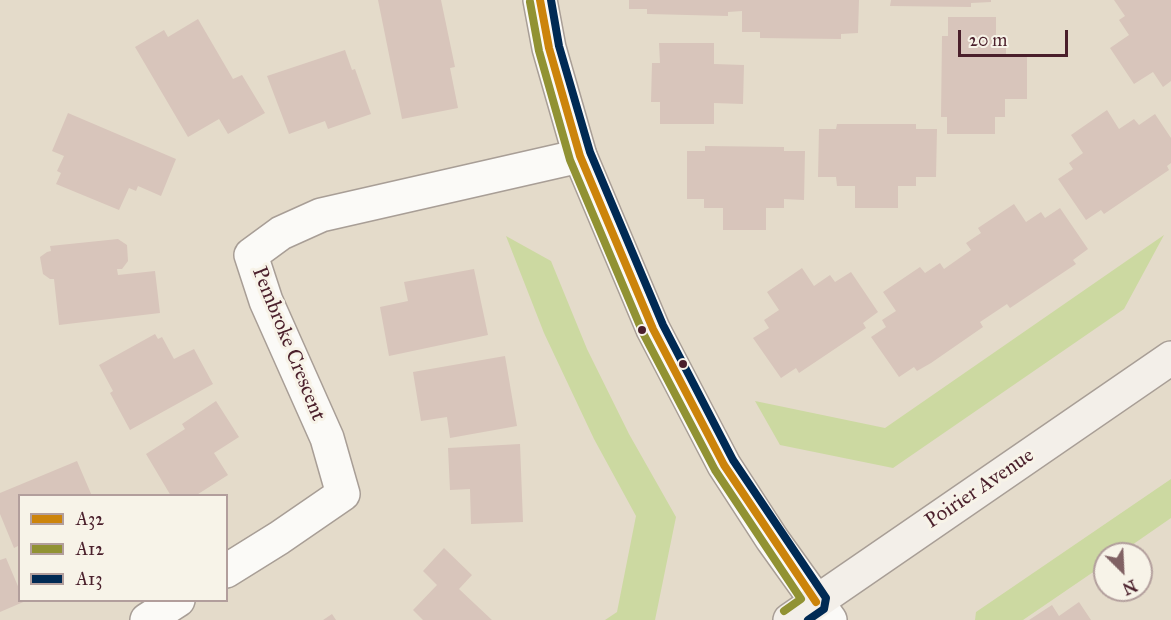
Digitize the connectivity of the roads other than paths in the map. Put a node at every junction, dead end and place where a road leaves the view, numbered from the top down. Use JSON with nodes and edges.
{"nodes":[{"id":1,"x":540,"y":0,"type":"edge"},
{"id":2,"x":580,"y":156,"type":"junction"},
{"id":3,"x":1171,"y":358,"type":"edge"},
{"id":4,"x":228,"y":570,"type":"edge"},
{"id":5,"x":175,"y":602,"type":"edge"},
{"id":6,"x":812,"y":614,"type":"edge"},
{"id":7,"x":147,"y":620,"type":"edge"}],
"edges":[{"from":1,"to":2,"type":"street"},
{"from":2,"to":4,"type":"street","name":"Pembroke Crescent"},
{"from":2,"to":6,"type":"street"},
{"from":3,"to":6,"type":"main road","name":"Poirier Avenue"},
{"from":5,"to":7,"type":"street"}]}
